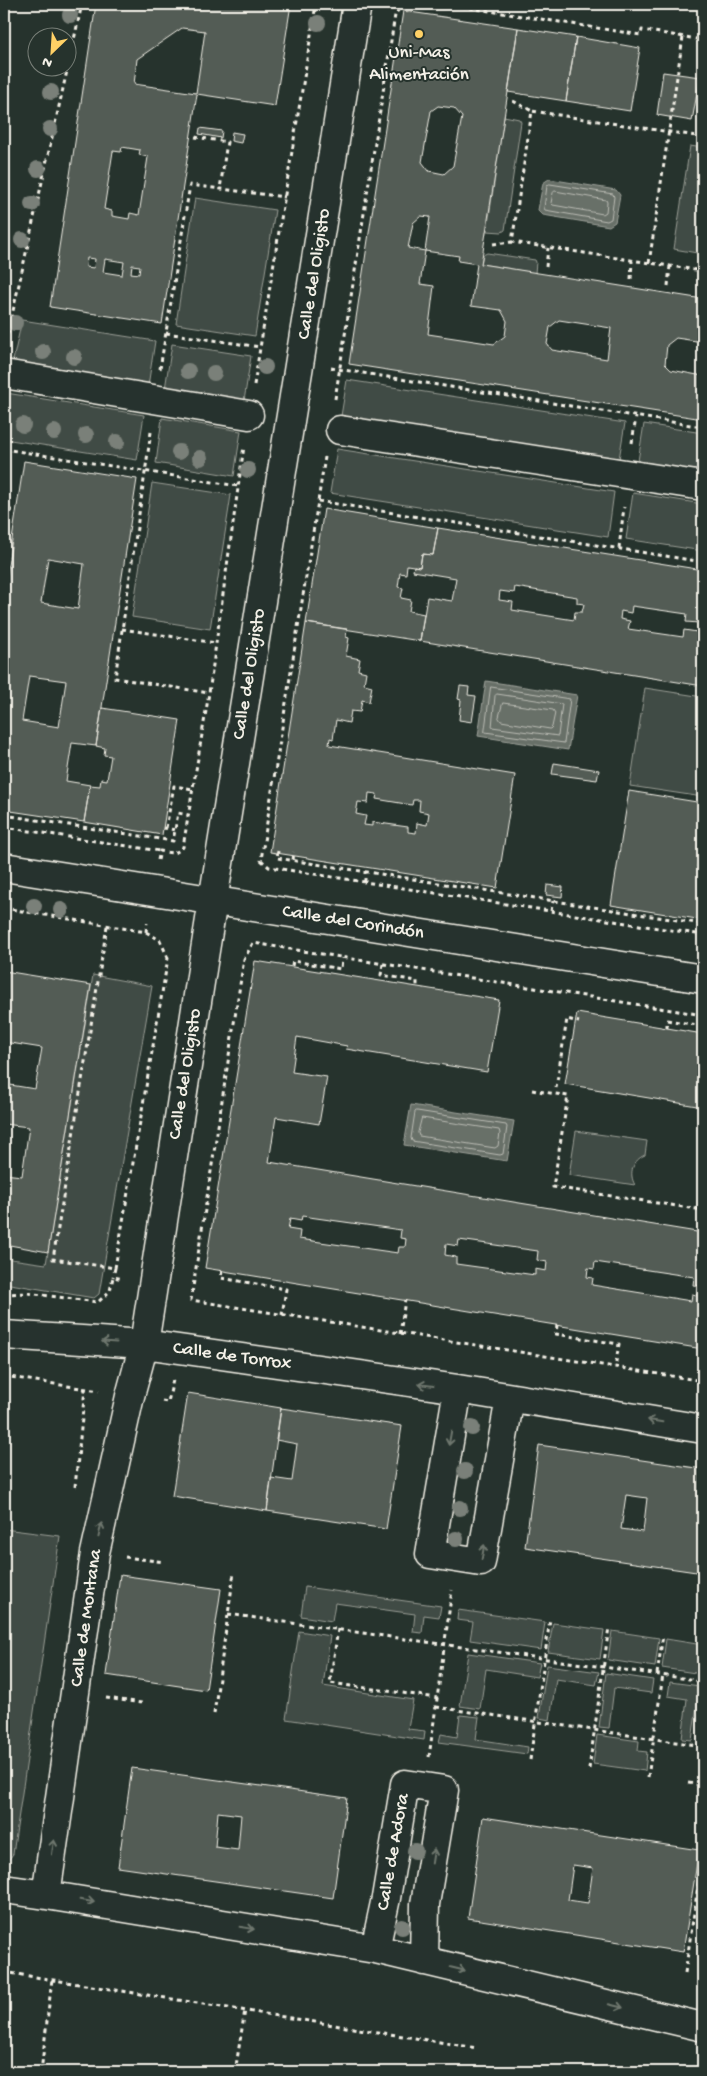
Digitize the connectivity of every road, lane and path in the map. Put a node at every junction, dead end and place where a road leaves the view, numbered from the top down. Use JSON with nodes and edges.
{"nodes":[{"id":1,"x":82,"y":4,"type":"edge"},
{"id":2,"x":316,"y":4,"type":"edge"},
{"id":3,"x":357,"y":4,"type":"edge"},
{"id":4,"x":402,"y":4,"type":"edge"},
{"id":5,"x":446,"y":4,"type":"edge"},
{"id":6,"x":683,"y":37,"type":"junction"},
{"id":7,"x":703,"y":40,"type":"edge"},
{"id":8,"x":513,"y":101,"type":"dead end"},
{"id":9,"x":532,"y":112,"type":"junction"},
{"id":10,"x":670,"y":132,"type":"junction"},
{"id":11,"x":195,"y":137,"type":"dead end"},
{"id":12,"x":703,"y":138,"type":"edge"},
{"id":13,"x":220,"y":189,"type":"junction"},
{"id":14,"x":285,"y":197,"type":"junction"},
{"id":15,"x":512,"y":242,"type":"junction"},
{"id":16,"x":493,"y":244,"type":"dead end"},
{"id":17,"x":548,"y":248,"type":"junction"},
{"id":18,"x":632,"y":261,"type":"junction"},
{"id":19,"x":649,"y":263,"type":"junction"},
{"id":20,"x":670,"y":266,"type":"junction"},
{"id":21,"x":546,"y":267,"type":"dead end"},
{"id":22,"x":703,"y":271,"type":"edge"},
{"id":23,"x":631,"y":279,"type":"dead end"},
{"id":24,"x":668,"y":286,"type":"dead end"},
{"id":25,"x":166,"y":333,"type":"junction"},
{"id":26,"x":6,"y":344,"type":"dead end"},
{"id":27,"x":260,"y":347,"type":"junction"},
{"id":28,"x":300,"y":364,"type":"junction"},
{"id":29,"x":339,"y":370,"type":"junction"},
{"id":30,"x":4,"y":374,"type":"edge"},
{"id":31,"x":155,"y":399,"type":"junction"},
{"id":32,"x":249,"y":415,"type":"junction"},
{"id":33,"x":337,"y":419,"type":"joint"},
{"id":34,"x":703,"y":427,"type":"edge"},
{"id":35,"x":4,"y":449,"type":"edge"},
{"id":36,"x":326,"y":456,"type":"dead end"},
{"id":37,"x":145,"y":470,"type":"junction"},
{"id":38,"x":238,"y":486,"type":"junction"},
{"id":39,"x":703,"y":486,"type":"edge"},
{"id":40,"x":318,"y":501,"type":"junction"},
{"id":41,"x":11,"y":505,"type":"dead end"},
{"id":42,"x":4,"y":552,"type":"edge"},
{"id":43,"x":703,"y":562,"type":"edge"},
{"id":44,"x":122,"y":629,"type":"junction"},
{"id":45,"x":216,"y":643,"type":"junction"},
{"id":46,"x":209,"y":693,"type":"junction"},
{"id":47,"x":193,"y":789,"type":"junction"},
{"id":48,"x":4,"y":815,"type":"edge"},
{"id":49,"x":188,"y":815,"type":"junction"},
{"id":50,"x":4,"y":827,"type":"edge"},
{"id":51,"x":176,"y":830,"type":"junction"},
{"id":52,"x":160,"y":851,"type":"junction"},
{"id":53,"x":278,"y":851,"type":"dead end"},
{"id":54,"x":294,"y":852,"type":"dead end"},
{"id":55,"x":294,"y":860,"type":"junction"},
{"id":56,"x":4,"y":867,"type":"edge"},
{"id":57,"x":365,"y":871,"type":"junction"},
{"id":58,"x":365,"y":882,"type":"junction"},
{"id":59,"x":152,"y":891,"type":"junction"},
{"id":60,"x":553,"y":900,"type":"junction"},
{"id":61,"x":213,"y":901,"type":"junction"},
{"id":62,"x":4,"y":908,"type":"edge"},
{"id":63,"x":551,"y":911,"type":"junction"},
{"id":64,"x":703,"y":924,"type":"edge"},
{"id":65,"x":107,"y":926,"type":"junction"},
{"id":66,"x":146,"y":932,"type":"junction"},
{"id":67,"x":703,"y":935,"type":"edge"},
{"id":68,"x":168,"y":958,"type":"dead end"},
{"id":69,"x":342,"y":958,"type":"junction"},
{"id":70,"x":383,"y":964,"type":"junction"},
{"id":71,"x":292,"y":966,"type":"dead end"},
{"id":72,"x":703,"y":979,"type":"edge"},
{"id":73,"x":417,"y":986,"type":"dead end"},
{"id":74,"x":703,"y":1015,"type":"edge"},
{"id":75,"x":579,"y":1022,"type":"dead end"},
{"id":76,"x":703,"y":1026,"type":"edge"},
{"id":77,"x":666,"y":1028,"type":"dead end"},
{"id":78,"x":556,"y":1088,"type":"dead end"},
{"id":79,"x":532,"y":1090,"type":"dead end"},
{"id":80,"x":703,"y":1210,"type":"edge"},
{"id":81,"x":222,"y":1271,"type":"dead end"},
{"id":82,"x":113,"y":1277,"type":"junction"},
{"id":83,"x":153,"y":1284,"type":"junction"},
{"id":84,"x":192,"y":1290,"type":"junction"},
{"id":85,"x":4,"y":1294,"type":"edge"},
{"id":86,"x":405,"y":1300,"type":"dead end"},
{"id":87,"x":282,"y":1315,"type":"junction"},
{"id":88,"x":557,"y":1325,"type":"dead end"},
{"id":89,"x":400,"y":1334,"type":"junction"},
{"id":90,"x":4,"y":1335,"type":"edge"},
{"id":91,"x":144,"y":1344,"type":"junction"},
{"id":92,"x":615,"y":1367,"type":"junction"},
{"id":93,"x":4,"y":1376,"type":"edge"},
{"id":94,"x":174,"y":1376,"type":"dead end"},
{"id":95,"x":703,"y":1381,"type":"edge"},
{"id":96,"x":458,"y":1390,"type":"junction"},
{"id":97,"x":130,"y":1396,"type":"junction"},
{"id":98,"x":510,"y":1398,"type":"junction"},
{"id":99,"x":703,"y":1429,"type":"edge"},
{"id":100,"x":234,"y":1572,"type":"dead end"},
{"id":101,"x":449,"y":1609,"type":"dead end"},
{"id":102,"x":228,"y":1614,"type":"junction"},
{"id":103,"x":550,"y":1619,"type":"dead end"},
{"id":104,"x":609,"y":1627,"type":"dead end"},
{"id":105,"x":338,"y":1629,"type":"junction"},
{"id":106,"x":663,"y":1635,"type":"dead end"},
{"id":107,"x":445,"y":1644,"type":"junction"},
{"id":108,"x":544,"y":1658,"type":"junction"},
{"id":109,"x":603,"y":1666,"type":"junction"},
{"id":110,"x":657,"y":1674,"type":"junction"},
{"id":111,"x":663,"y":1675,"type":"junction"},
{"id":112,"x":703,"y":1681,"type":"edge"},
{"id":113,"x":438,"y":1698,"type":"junction"},
{"id":114,"x":436,"y":1707,"type":"junction"},
{"id":115,"x":214,"y":1714,"type":"dead end"},
{"id":116,"x":535,"y":1721,"type":"junction"},
{"id":117,"x":594,"y":1730,"type":"junction"},
{"id":118,"x":654,"y":1738,"type":"junction"},
{"id":119,"x":703,"y":1746,"type":"edge"},
{"id":120,"x":530,"y":1760,"type":"dead end"},
{"id":121,"x":589,"y":1769,"type":"dead end"},
{"id":122,"x":648,"y":1778,"type":"dead end"},
{"id":123,"x":688,"y":1783,"type":"dead end"},
{"id":124,"x":703,"y":1785,"type":"edge"},
{"id":125,"x":425,"y":1787,"type":"junction"},
{"id":126,"x":703,"y":1853,"type":"edge"},
{"id":127,"x":4,"y":1889,"type":"edge"},
{"id":128,"x":46,"y":1895,"type":"junction"},
{"id":129,"x":376,"y":1949,"type":"junction"},
{"id":130,"x":424,"y":1961,"type":"junction"},
{"id":131,"x":4,"y":1972,"type":"edge"},
{"id":132,"x":685,"y":1973,"type":"dead end"},
{"id":133,"x":52,"y":1980,"type":"junction"},
{"id":134,"x":245,"y":2010,"type":"junction"},
{"id":135,"x":703,"y":2026,"type":"edge"},
{"id":136,"x":477,"y":2048,"type":"dead end"},
{"id":137,"x":41,"y":2072,"type":"edge"},
{"id":138,"x":234,"y":2072,"type":"edge"}],
"edges":[{"from":1,"to":26,"type":"path"},
{"from":2,"to":14,"type":"path"},
{"from":3,"to":28,"type":"street","name":"Calle del Oligisto"},
{"from":4,"to":29,"type":"path"},
{"from":5,"to":6,"type":"path"},
{"from":6,"to":7,"type":"path"},
{"from":6,"to":10,"type":"path"},
{"from":8,"to":9,"type":"path"},
{"from":9,"to":10,"type":"path"},
{"from":9,"to":15,"type":"path"},
{"from":10,"to":12,"type":"path"},
{"from":10,"to":19,"type":"path"},
{"from":11,"to":13,"type":"path"},
{"from":13,"to":14,"type":"path"},
{"from":13,"to":25,"type":"path"},
{"from":14,"to":27,"type":"path"},
{"from":15,"to":16,"type":"path"},
{"from":15,"to":17,"type":"path"},
{"from":17,"to":18,"type":"path"},
{"from":17,"to":21,"type":"path"},
{"from":18,"to":19,"type":"path"},
{"from":18,"to":23,"type":"path"},
{"from":19,"to":20,"type":"path"},
{"from":20,"to":22,"type":"path"},
{"from":20,"to":24,"type":"path"},
{"from":25,"to":27,"type":"path"},
{"from":25,"to":31,"type":"path"},
{"from":27,"to":32,"type":"path"},
{"from":28,"to":29,"type":"path"},
{"from":28,"to":61,"type":"street","name":"Calle del Oligisto"},
{"from":29,"to":33,"type":"path"},
{"from":29,"to":34,"type":"path"},
{"from":30,"to":31,"type":"street"},
{"from":31,"to":32,"type":"street"},
{"from":31,"to":37,"type":"path"},
{"from":32,"to":38,"type":"path"},
{"from":33,"to":39,"type":"street"},
{"from":35,"to":37,"type":"path"},
{"from":36,"to":40,"type":"path"},
{"from":37,"to":38,"type":"path"},
{"from":37,"to":44,"type":"path"},
{"from":38,"to":45,"type":"path"},
{"from":40,"to":43,"type":"path"},
{"from":40,"to":58,"type":"path"},
{"from":41,"to":42,"type":"path"},
{"from":44,"to":45,"type":"path"},
{"from":44,"to":46,"type":"path"},
{"from":45,"to":46,"type":"path"},
{"from":46,"to":47,"type":"path"},
{"from":47,"to":49,"type":"path"},
{"from":47,"to":51,"type":"path"},
{"from":48,"to":51,"type":"path"},
{"from":49,"to":51,"type":"path"},
{"from":49,"to":52,"type":"path"},
{"from":50,"to":52,"type":"path"},
{"from":52,"to":59,"type":"path"},
{"from":53,"to":55,"type":"path"},
{"from":54,"to":55,"type":"path"},
{"from":55,"to":57,"type":"path"},
{"from":56,"to":59,"type":"street","name":"Calle del Corindón"},
{"from":57,"to":58,"type":"path"},
{"from":57,"to":60,"type":"path"},
{"from":58,"to":63,"type":"path"},
{"from":59,"to":61,"type":"street","name":"Calle del Corindón"},
{"from":59,"to":66,"type":"path"},
{"from":60,"to":63,"type":"path"},
{"from":60,"to":64,"type":"path"},
{"from":61,"to":72,"type":"street","name":"Calle del Corindón"},
{"from":61,"to":83,"type":"street","name":"Calle del Oligisto"},
{"from":62,"to":65,"type":"path"},
{"from":63,"to":67,"type":"path"},
{"from":65,"to":66,"type":"path"},
{"from":65,"to":82,"type":"path"},
{"from":66,"to":68,"type":"path"},
{"from":69,"to":70,"type":"path"},
{"from":69,"to":71,"type":"path"},
{"from":69,"to":84,"type":"path"},
{"from":70,"to":73,"type":"path"},
{"from":70,"to":74,"type":"path"},
{"from":75,"to":78,"type":"path"},
{"from":76,"to":77,"type":"path"},
{"from":79,"to":80,"type":"path"},
{"from":81,"to":87,"type":"path"},
{"from":82,"to":83,"type":"path"},
{"from":82,"to":85,"type":"path"},
{"from":83,"to":84,"type":"path"},
{"from":83,"to":91,"type":"street","name":"Calle del Oligisto"},
{"from":84,"to":87,"type":"path"},
{"from":86,"to":89,"type":"path"},
{"from":87,"to":89,"type":"path"},
{"from":88,"to":92,"type":"path"},
{"from":89,"to":92,"type":"path"},
{"from":91,"to":90,"type":"street","name":"Calle de Torrox","one_way":true},
{"from":96,"to":91,"type":"street","name":"Calle de Torrox","one_way":true},
{"from":91,"to":97,"type":"street","name":"Calle de Montana"},
{"from":92,"to":95,"type":"path"},
{"from":93,"to":97,"type":"path"},
{"from":94,"to":97,"type":"path"},
{"from":96,"to":98,"type":"street","name":"Calle de Torrox"},
{"from":96,"to":98,"type":"street","one_way":true},
{"from":128,"to":97,"type":"street","name":"Calle de Montana","one_way":true},
{"from":99,"to":98,"type":"street","name":"Calle de Torrox","one_way":true},
{"from":100,"to":102,"type":"path"},
{"from":101,"to":107,"type":"path"},
{"from":102,"to":105,"type":"path"},
{"from":102,"to":115,"type":"path"},
{"from":103,"to":108,"type":"path"},
{"from":104,"to":109,"type":"path"},
{"from":105,"to":107,"type":"path"},
{"from":105,"to":113,"type":"path"},
{"from":106,"to":110,"type":"path"},
{"from":107,"to":108,"type":"path"},
{"from":107,"to":113,"type":"path"},
{"from":108,"to":109,"type":"path"},
{"from":108,"to":116,"type":"path"},
{"from":109,"to":110,"type":"path"},
{"from":109,"to":117,"type":"path"},
{"from":110,"to":111,"type":"path"},
{"from":111,"to":112,"type":"path"},
{"from":111,"to":118,"type":"path"},
{"from":113,"to":114,"type":"path"},
{"from":114,"to":116,"type":"path"},
{"from":114,"to":125,"type":"path"},
{"from":116,"to":117,"type":"path"},
{"from":116,"to":120,"type":"path"},
{"from":117,"to":118,"type":"path"},
{"from":117,"to":121,"type":"path"},
{"from":118,"to":119,"type":"path"},
{"from":118,"to":122,"type":"path"},
{"from":123,"to":124,"type":"path"},
{"from":125,"to":129,"type":"street","name":"Calle de Adora"},
{"from":130,"to":125,"type":"street","name":"Calle de Adora","one_way":true},
{"from":126,"to":132,"type":"path"},
{"from":127,"to":128,"type":"street"},
{"from":128,"to":129,"type":"street","one_way":true},
{"from":129,"to":130,"type":"street"},
{"from":130,"to":135,"type":"street","one_way":true},
{"from":131,"to":133,"type":"path"},
{"from":133,"to":134,"type":"path"},
{"from":133,"to":137,"type":"path"},
{"from":134,"to":136,"type":"path"},
{"from":134,"to":138,"type":"path"}]}
